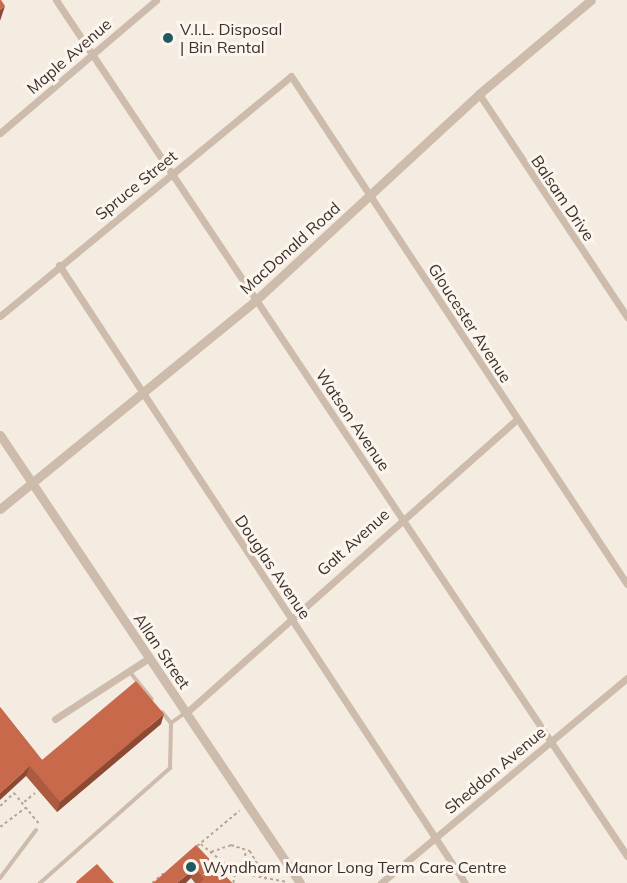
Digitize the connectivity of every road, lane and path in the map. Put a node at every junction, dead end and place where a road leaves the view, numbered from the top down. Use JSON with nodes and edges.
{"nodes":[{"id":1,"x":57,"y":0,"type":"edge"},
{"id":2,"x":156,"y":0,"type":"edge"},
{"id":3,"x":591,"y":0,"type":"edge"},
{"id":4,"x":92,"y":52,"type":"junction"},
{"id":5,"x":291,"y":76,"type":"joint"},
{"id":6,"x":478,"y":94,"type":"junction"},
{"id":7,"x":0,"y":133,"type":"edge"},
{"id":8,"x":171,"y":173,"type":"junction"},
{"id":9,"x":371,"y":196,"type":"junction"},
{"id":10,"x":59,"y":266,"type":"junction"},
{"id":11,"x":255,"y":301,"type":"junction"},
{"id":12,"x":0,"y":316,"type":"edge"},
{"id":13,"x":627,"y":317,"type":"edge"},
{"id":14,"x":139,"y":394,"type":"junction"},
{"id":15,"x":516,"y":420,"type":"junction"},
{"id":16,"x":0,"y":435,"type":"edge"},
{"id":17,"x":32,"y":483,"type":"junction"},
{"id":18,"x":0,"y":509,"type":"edge"},
{"id":19,"x":402,"y":516,"type":"junction"},
{"id":20,"x":627,"y":584,"type":"edge"},
{"id":21,"x":292,"y":618,"type":"junction"},
{"id":22,"x":149,"y":658,"type":"junction"},
{"id":23,"x":129,"y":671,"type":"junction"},
{"id":24,"x":627,"y":678,"type":"edge"},
{"id":25,"x":186,"y":713,"type":"junction"},
{"id":26,"x":55,"y":719,"type":"dead end"},
{"id":27,"x":171,"y":723,"type":"junction"},
{"id":28,"x":551,"y":742,"type":"junction"},
{"id":29,"x":35,"y":793,"type":"dead end"},
{"id":30,"x":22,"y":803,"type":"junction"},
{"id":31,"x":247,"y":804,"type":"junction"},
{"id":32,"x":0,"y":806,"type":"edge"},
{"id":33,"x":26,"y":807,"type":"junction"},
{"id":34,"x":41,"y":825,"type":"dead end"},
{"id":35,"x":0,"y":827,"type":"edge"},
{"id":36,"x":36,"y":830,"type":"dead end"},
{"id":37,"x":435,"y":838,"type":"junction"},
{"id":38,"x":200,"y":843,"type":"junction"},
{"id":39,"x":246,"y":849,"type":"junction"},
{"id":40,"x":192,"y":850,"type":"edge"},
{"id":41,"x":210,"y":853,"type":"junction"},
{"id":42,"x":627,"y":856,"type":"edge"},
{"id":43,"x":168,"y":870,"type":"edge"},
{"id":44,"x":235,"y":872,"type":"junction"},
{"id":45,"x":242,"y":874,"type":"junction"},
{"id":46,"x":0,"y":878,"type":"edge"},
{"id":47,"x":267,"y":881,"type":"junction"},
{"id":48,"x":39,"y":883,"type":"edge"},
{"id":49,"x":152,"y":883,"type":"edge"},
{"id":50,"x":233,"y":883,"type":"edge"},
{"id":51,"x":299,"y":883,"type":"edge"},
{"id":52,"x":381,"y":883,"type":"edge"},
{"id":53,"x":465,"y":883,"type":"edge"}],
"edges":[{"from":1,"to":4,"type":"street","name":"Watson Avenue"},
{"from":2,"to":4,"type":"street","name":"Maple Avenue"},
{"from":3,"to":6,"type":"street","name":"MacDonald Road"},
{"from":4,"to":7,"type":"street","name":"Maple Avenue"},
{"from":4,"to":8,"type":"street","name":"Watson Avenue"},
{"from":5,"to":8,"type":"street","name":"Spruce Street"},
{"from":5,"to":9,"type":"street","name":"Gloucester Avenue"},
{"from":6,"to":9,"type":"street","name":"MacDonald Road"},
{"from":6,"to":13,"type":"street","name":"Balsam Drive"},
{"from":8,"to":10,"type":"street","name":"Spruce Street"},
{"from":8,"to":11,"type":"street","name":"Watson Avenue"},
{"from":9,"to":11,"type":"street","name":"MacDonald Road"},
{"from":9,"to":15,"type":"street","name":"Gloucester Avenue"},
{"from":10,"to":12,"type":"street","name":"Spruce Street"},
{"from":10,"to":14,"type":"street","name":"Douglas Avenue"},
{"from":11,"to":14,"type":"street","name":"MacDonald Road"},
{"from":11,"to":19,"type":"street","name":"Watson Avenue"},
{"from":14,"to":17,"type":"street","name":"MacDonald Road"},
{"from":14,"to":21,"type":"street","name":"Douglas Avenue"},
{"from":15,"to":19,"type":"street","name":"Galt Avenue"},
{"from":15,"to":20,"type":"street","name":"Gloucester Avenue"},
{"from":16,"to":17,"type":"street","name":"Allan Street"},
{"from":17,"to":18,"type":"street","name":"MacDonald Road"},
{"from":17,"to":22,"type":"street","name":"Allan Street"},
{"from":19,"to":21,"type":"street","name":"Galt Avenue"},
{"from":19,"to":28,"type":"street","name":"Watson Avenue"},
{"from":21,"to":25,"type":"street","name":"Galt Avenue"},
{"from":21,"to":37,"type":"street","name":"Douglas Avenue"},
{"from":22,"to":23,"type":"street"},
{"from":22,"to":25,"type":"street","name":"Allan Street"},
{"from":23,"to":26,"type":"street"},
{"from":23,"to":27,"type":"lane"},
{"from":24,"to":28,"type":"street","name":"Sheddon Avenue"},
{"from":25,"to":27,"type":"lane"},
{"from":25,"to":31,"type":"street","name":"Allan Street"},
{"from":27,"to":48,"type":"lane"},
{"from":28,"to":37,"type":"street","name":"Sheddon Avenue"},
{"from":28,"to":42,"type":"street","name":"Watson Avenue"},
{"from":29,"to":30,"type":"path"},
{"from":30,"to":32,"type":"path"},
{"from":30,"to":33,"type":"path"},
{"from":31,"to":38,"type":"path"},
{"from":31,"to":51,"type":"street","name":"Allan Street"},
{"from":33,"to":34,"type":"path"},
{"from":33,"to":35,"type":"path"},
{"from":36,"to":46,"type":"lane"},
{"from":37,"to":52,"type":"street","name":"Sheddon Avenue"},
{"from":37,"to":53,"type":"street","name":"Douglas Avenue"},
{"from":38,"to":40,"type":"path"},
{"from":38,"to":41,"type":"path"},
{"from":39,"to":41,"type":"path"},
{"from":39,"to":45,"type":"path"},
{"from":39,"to":47,"type":"path"},
{"from":41,"to":44,"type":"path"},
{"from":43,"to":49,"type":"path"},
{"from":44,"to":45,"type":"path"},
{"from":44,"to":50,"type":"path"},
{"from":45,"to":47,"type":"path"},
{"from":47,"to":51,"type":"path"}]}
